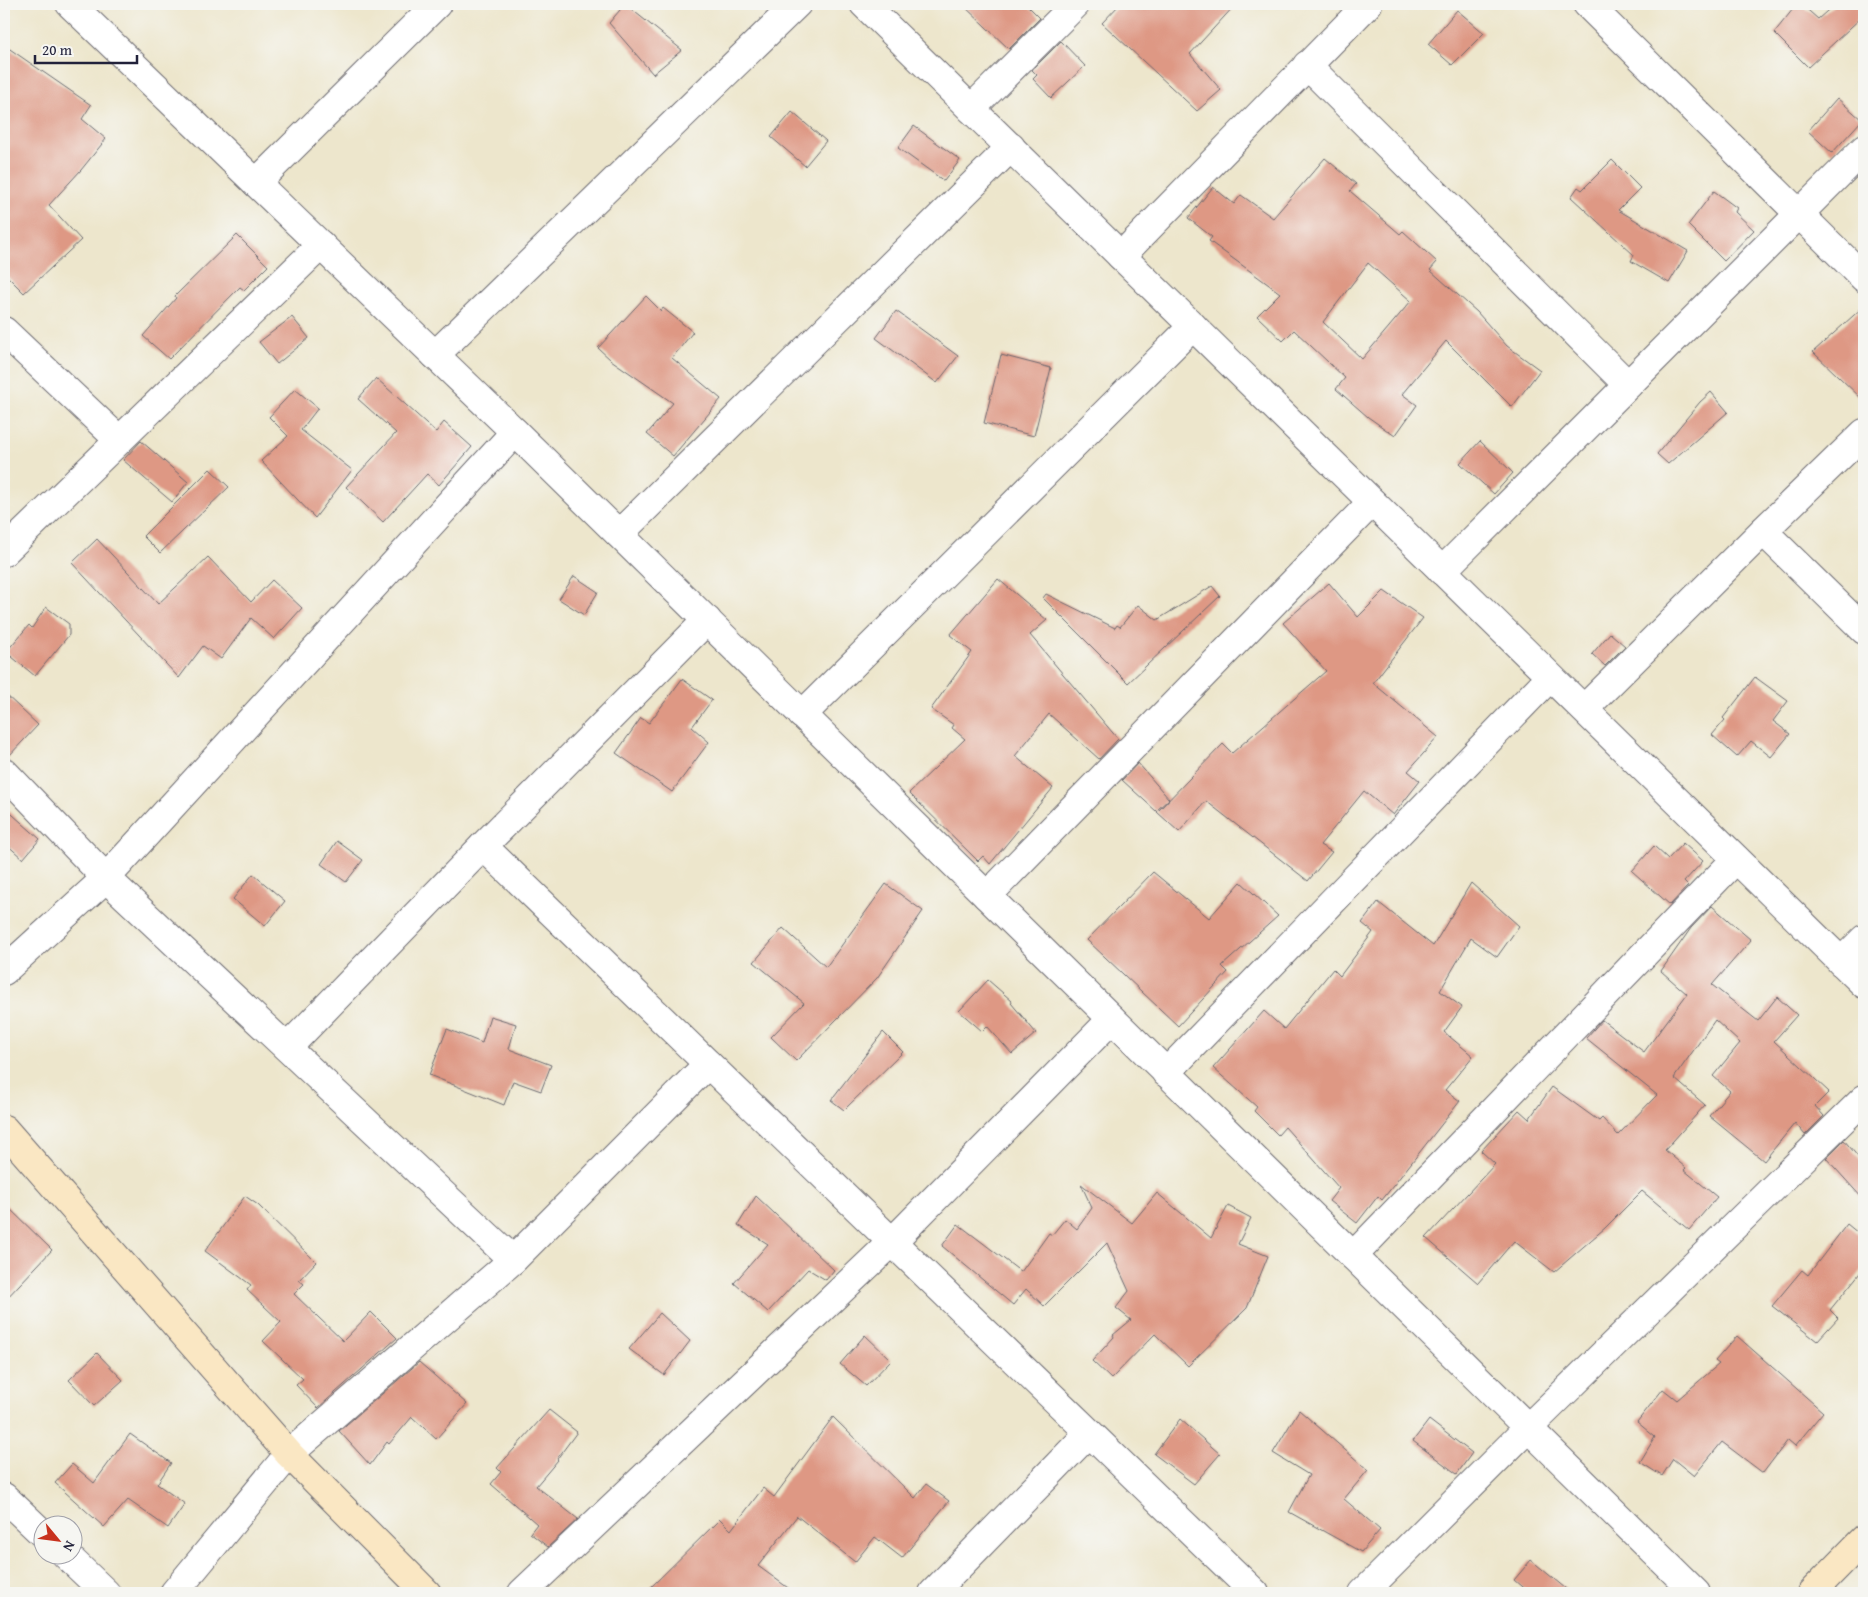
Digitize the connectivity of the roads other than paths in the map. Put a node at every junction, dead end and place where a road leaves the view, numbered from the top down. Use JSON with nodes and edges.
{"nodes":[{"id":1,"x":437,"y":4,"type":"edge"},
{"id":2,"x":797,"y":4,"type":"edge"},
{"id":3,"x":864,"y":4,"type":"edge"},
{"id":4,"x":1076,"y":4,"type":"edge"},
{"id":5,"x":1368,"y":4,"type":"edge"},
{"id":6,"x":1587,"y":4,"type":"edge"},
{"id":7,"x":79,"y":7,"type":"edge"},
{"id":8,"x":1308,"y":65,"type":"junction"},
{"id":9,"x":971,"y":109,"type":"junction"},
{"id":10,"x":1011,"y":147,"type":"junction"},
{"id":11,"x":1864,"y":149,"type":"edge"},
{"id":12,"x":256,"y":183,"type":"junction"},
{"id":13,"x":1800,"y":214,"type":"junction"},
{"id":14,"x":321,"y":246,"type":"junction"},
{"id":15,"x":1121,"y":256,"type":"junction"},
{"id":16,"x":1864,"y":278,"type":"edge"},
{"id":17,"x":1193,"y":326,"type":"junction"},
{"id":18,"x":4,"y":330,"type":"edge"},
{"id":19,"x":435,"y":355,"type":"junction"},
{"id":20,"x":1628,"y":386,"type":"junction"},
{"id":21,"x":515,"y":432,"type":"junction"},
{"id":22,"x":1864,"y":433,"type":"edge"},
{"id":23,"x":119,"y":440,"type":"junction"},
{"id":24,"x":1372,"y":502,"type":"junction"},
{"id":25,"x":1762,"y":531,"type":"junction"},
{"id":26,"x":619,"y":534,"type":"junction"},
{"id":27,"x":4,"y":552,"type":"edge"},
{"id":28,"x":1442,"y":571,"type":"junction"},
{"id":29,"x":707,"y":620,"type":"junction"},
{"id":30,"x":1864,"y":630,"type":"edge"},
{"id":31,"x":1550,"y":677,"type":"junction"},
{"id":32,"x":1584,"y":709,"type":"junction"},
{"id":33,"x":802,"y":715,"type":"junction"},
{"id":34,"x":4,"y":772,"type":"edge"},
{"id":35,"x":483,"y":846,"type":"junction"},
{"id":36,"x":1736,"y":859,"type":"junction"},
{"id":37,"x":106,"y":878,"type":"junction"},
{"id":38,"x":987,"y":896,"type":"junction"},
{"id":39,"x":1864,"y":939,"type":"edge"},
{"id":40,"x":1841,"y":962,"type":"junction"},
{"id":41,"x":4,"y":970,"type":"edge"},
{"id":42,"x":1864,"y":984,"type":"edge"},
{"id":43,"x":1112,"y":1019,"type":"junction"},
{"id":44,"x":288,"y":1048,"type":"junction"},
{"id":45,"x":708,"y":1064,"type":"junction"},
{"id":46,"x":1166,"y":1073,"type":"junction"},
{"id":47,"x":1864,"y":1099,"type":"edge"},
{"id":48,"x":4,"y":1129,"type":"edge"},
{"id":49,"x":892,"y":1242,"type":"junction"},
{"id":50,"x":1353,"y":1256,"type":"junction"},
{"id":51,"x":513,"y":1260,"type":"junction"},
{"id":52,"x":1528,"y":1428,"type":"junction"},
{"id":53,"x":1089,"y":1433,"type":"junction"},
{"id":54,"x":289,"y":1454,"type":"junction"},
{"id":55,"x":4,"y":1497,"type":"edge"},
{"id":56,"x":32,"y":1524,"type":"edge"},
{"id":57,"x":1864,"y":1539,"type":"edge"},
{"id":58,"x":76,"y":1564,"type":"edge"},
{"id":59,"x":106,"y":1593,"type":"edge"},
{"id":60,"x":174,"y":1593,"type":"edge"},
{"id":61,"x":427,"y":1593,"type":"edge"},
{"id":62,"x":522,"y":1593,"type":"edge"},
{"id":63,"x":933,"y":1593,"type":"edge"},
{"id":64,"x":1255,"y":1593,"type":"edge"},
{"id":65,"x":1363,"y":1593,"type":"edge"},
{"id":66,"x":1696,"y":1593,"type":"edge"},
{"id":67,"x":1811,"y":1593,"type":"edge"}],
"edges":[{"from":1,"to":12,"type":"street"},
{"from":2,"to":19,"type":"street"},
{"from":3,"to":9,"type":"street"},
{"from":4,"to":9,"type":"street"},
{"from":5,"to":8,"type":"street"},
{"from":6,"to":13,"type":"street"},
{"from":7,"to":12,"type":"street"},
{"from":8,"to":15,"type":"street"},
{"from":8,"to":20,"type":"street"},
{"from":9,"to":10,"type":"street"},
{"from":10,"to":15,"type":"street"},
{"from":10,"to":26,"type":"street"},
{"from":11,"to":13,"type":"street"},
{"from":12,"to":14,"type":"street"},
{"from":13,"to":16,"type":"street"},
{"from":13,"to":20,"type":"street"},
{"from":14,"to":19,"type":"street"},
{"from":14,"to":23,"type":"street"},
{"from":15,"to":17,"type":"street"},
{"from":17,"to":24,"type":"street"},
{"from":17,"to":33,"type":"street"},
{"from":18,"to":23,"type":"street"},
{"from":19,"to":21,"type":"street"},
{"from":20,"to":28,"type":"street"},
{"from":21,"to":26,"type":"street"},
{"from":21,"to":37,"type":"street"},
{"from":22,"to":25,"type":"street"},
{"from":23,"to":27,"type":"street"},
{"from":24,"to":28,"type":"street"},
{"from":24,"to":38,"type":"street"},
{"from":25,"to":30,"type":"street"},
{"from":25,"to":32,"type":"street"},
{"from":26,"to":29,"type":"street"},
{"from":28,"to":31,"type":"street"},
{"from":29,"to":33,"type":"street"},
{"from":29,"to":35,"type":"street"},
{"from":31,"to":32,"type":"street"},
{"from":31,"to":46,"type":"street"},
{"from":32,"to":36,"type":"street"},
{"from":33,"to":38,"type":"street"},
{"from":34,"to":37,"type":"street"},
{"from":35,"to":44,"type":"street"},
{"from":35,"to":45,"type":"street"},
{"from":36,"to":40,"type":"street"},
{"from":36,"to":50,"type":"street"},
{"from":37,"to":41,"type":"street"},
{"from":37,"to":44,"type":"street"},
{"from":38,"to":43,"type":"street"},
{"from":39,"to":40,"type":"street"},
{"from":40,"to":42,"type":"street"},
{"from":43,"to":46,"type":"street"},
{"from":43,"to":49,"type":"street"},
{"from":44,"to":51,"type":"street"},
{"from":45,"to":49,"type":"street"},
{"from":45,"to":51,"type":"street"},
{"from":46,"to":50,"type":"street"},
{"from":47,"to":52,"type":"street"},
{"from":48,"to":54,"type":"street"},
{"from":49,"to":53,"type":"street"},
{"from":49,"to":62,"type":"street"},
{"from":50,"to":52,"type":"street"},
{"from":51,"to":54,"type":"street"},
{"from":52,"to":65,"type":"street"},
{"from":52,"to":66,"type":"street"},
{"from":53,"to":63,"type":"street"},
{"from":53,"to":64,"type":"street"},
{"from":54,"to":60,"type":"street"},
{"from":54,"to":61,"type":"street"},
{"from":55,"to":56,"type":"street"},
{"from":57,"to":67,"type":"street"},
{"from":58,"to":59,"type":"street"}]}
